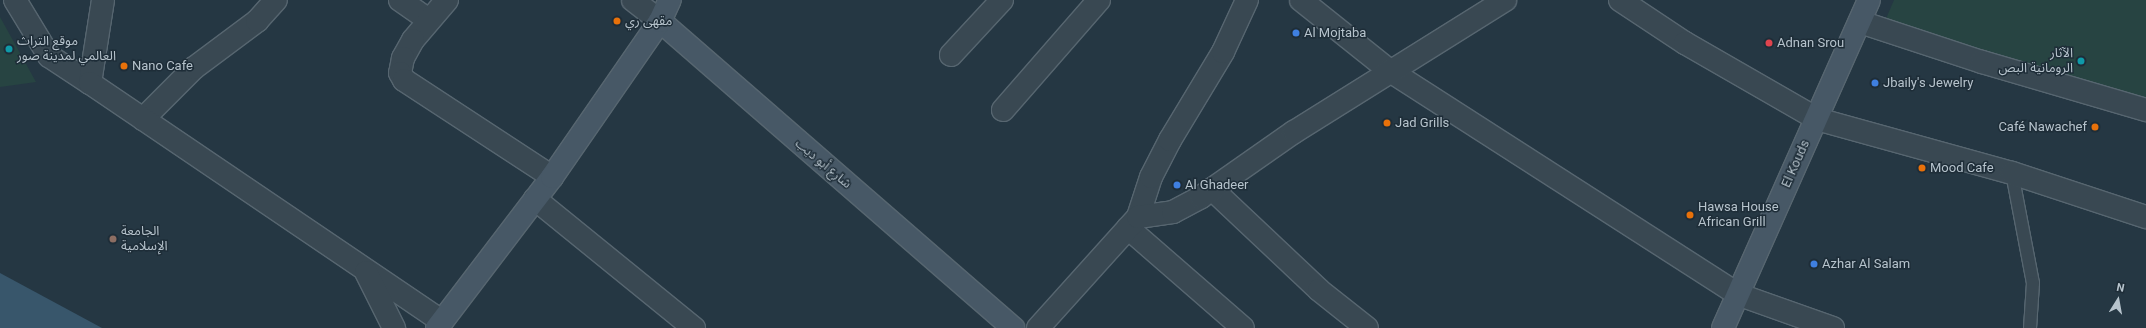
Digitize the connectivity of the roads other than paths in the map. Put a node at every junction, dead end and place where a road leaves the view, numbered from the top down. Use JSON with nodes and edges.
{"nodes":[{"id":1,"x":15,"y":0,"type":"edge"},
{"id":2,"x":103,"y":0,"type":"edge"},
{"id":3,"x":276,"y":0,"type":"edge"},
{"id":4,"x":400,"y":0,"type":"edge"},
{"id":5,"x":447,"y":0,"type":"edge"},
{"id":6,"x":633,"y":0,"type":"edge"},
{"id":7,"x":670,"y":0,"type":"edge"},
{"id":8,"x":1002,"y":0,"type":"edge"},
{"id":9,"x":1099,"y":0,"type":"edge"},
{"id":10,"x":1247,"y":0,"type":"edge"},
{"id":11,"x":1301,"y":0,"type":"edge"},
{"id":12,"x":1505,"y":0,"type":"edge"},
{"id":13,"x":1620,"y":0,"type":"edge"},
{"id":14,"x":1869,"y":0,"type":"edge"},
{"id":15,"x":428,"y":20,"type":"junction"},
{"id":16,"x":660,"y":22,"type":"junction"},
{"id":17,"x":1860,"y":22,"type":"junction"},
{"id":18,"x":950,"y":55,"type":"dead end"},
{"id":19,"x":1390,"y":71,"type":"junction"},
{"id":20,"x":90,"y":83,"type":"junction"},
{"id":21,"x":1003,"y":110,"type":"dead end"},
{"id":22,"x":2146,"y":110,"type":"edge"},
{"id":23,"x":143,"y":119,"type":"junction"},
{"id":24,"x":1817,"y":119,"type":"junction"},
{"id":25,"x":2012,"y":173,"type":"junction"},
{"id":26,"x":552,"y":177,"type":"junction"},
{"id":27,"x":1212,"y":189,"type":"junction"},
{"id":28,"x":535,"y":198,"type":"junction"},
{"id":29,"x":2146,"y":217,"type":"edge"},
{"id":30,"x":1133,"y":223,"type":"junction"},
{"id":31,"x":364,"y":269,"type":"junction"},
{"id":32,"x":1737,"y":294,"type":"junction"},
{"id":33,"x":439,"y":324,"type":"edge"},
{"id":34,"x":394,"y":328,"type":"edge"},
{"id":35,"x":694,"y":328,"type":"edge"},
{"id":36,"x":1013,"y":328,"type":"edge"},
{"id":37,"x":1038,"y":328,"type":"edge"},
{"id":38,"x":1243,"y":328,"type":"edge"},
{"id":39,"x":1367,"y":328,"type":"edge"},
{"id":40,"x":1723,"y":328,"type":"edge"},
{"id":41,"x":1833,"y":328,"type":"edge"},
{"id":42,"x":2030,"y":328,"type":"edge"}],
"edges":[{"from":1,"to":20,"type":"street"},
{"from":2,"to":20,"type":"street"},
{"from":3,"to":23,"type":"street"},
{"from":4,"to":15,"type":"street"},
{"from":5,"to":15,"type":"street"},
{"from":6,"to":16,"type":"street","name":"شارع أبو ديب"},
{"from":7,"to":16,"type":"main road"},
{"from":8,"to":18,"type":"street"},
{"from":9,"to":21,"type":"street"},
{"from":10,"to":30,"type":"street"},
{"from":11,"to":19,"type":"street"},
{"from":12,"to":19,"type":"street"},
{"from":13,"to":24,"type":"street"},
{"from":14,"to":17,"type":"main road","name":"El Kouds"},
{"from":15,"to":26,"type":"street"},
{"from":16,"to":26,"type":"main road"},
{"from":16,"to":36,"type":"main road","name":"شارع أبو ديب"},
{"from":17,"to":22,"type":"street"},
{"from":17,"to":24,"type":"main road","name":"El Kouds"},
{"from":19,"to":27,"type":"street"},
{"from":19,"to":32,"type":"street"},
{"from":20,"to":23,"type":"street"},
{"from":23,"to":31,"type":"street"},
{"from":24,"to":25,"type":"street"},
{"from":24,"to":32,"type":"main road","name":"El Kouds"},
{"from":25,"to":29,"type":"street"},
{"from":25,"to":42,"type":"lane"},
{"from":26,"to":28,"type":"main road"},
{"from":27,"to":30,"type":"street"},
{"from":27,"to":39,"type":"street"},
{"from":28,"to":33,"type":"main road"},
{"from":28,"to":35,"type":"street"},
{"from":30,"to":37,"type":"street"},
{"from":30,"to":38,"type":"street"},
{"from":31,"to":33,"type":"street"},
{"from":31,"to":34,"type":"street"},
{"from":32,"to":40,"type":"main road","name":"El Kouds"},
{"from":32,"to":41,"type":"street"}]}
